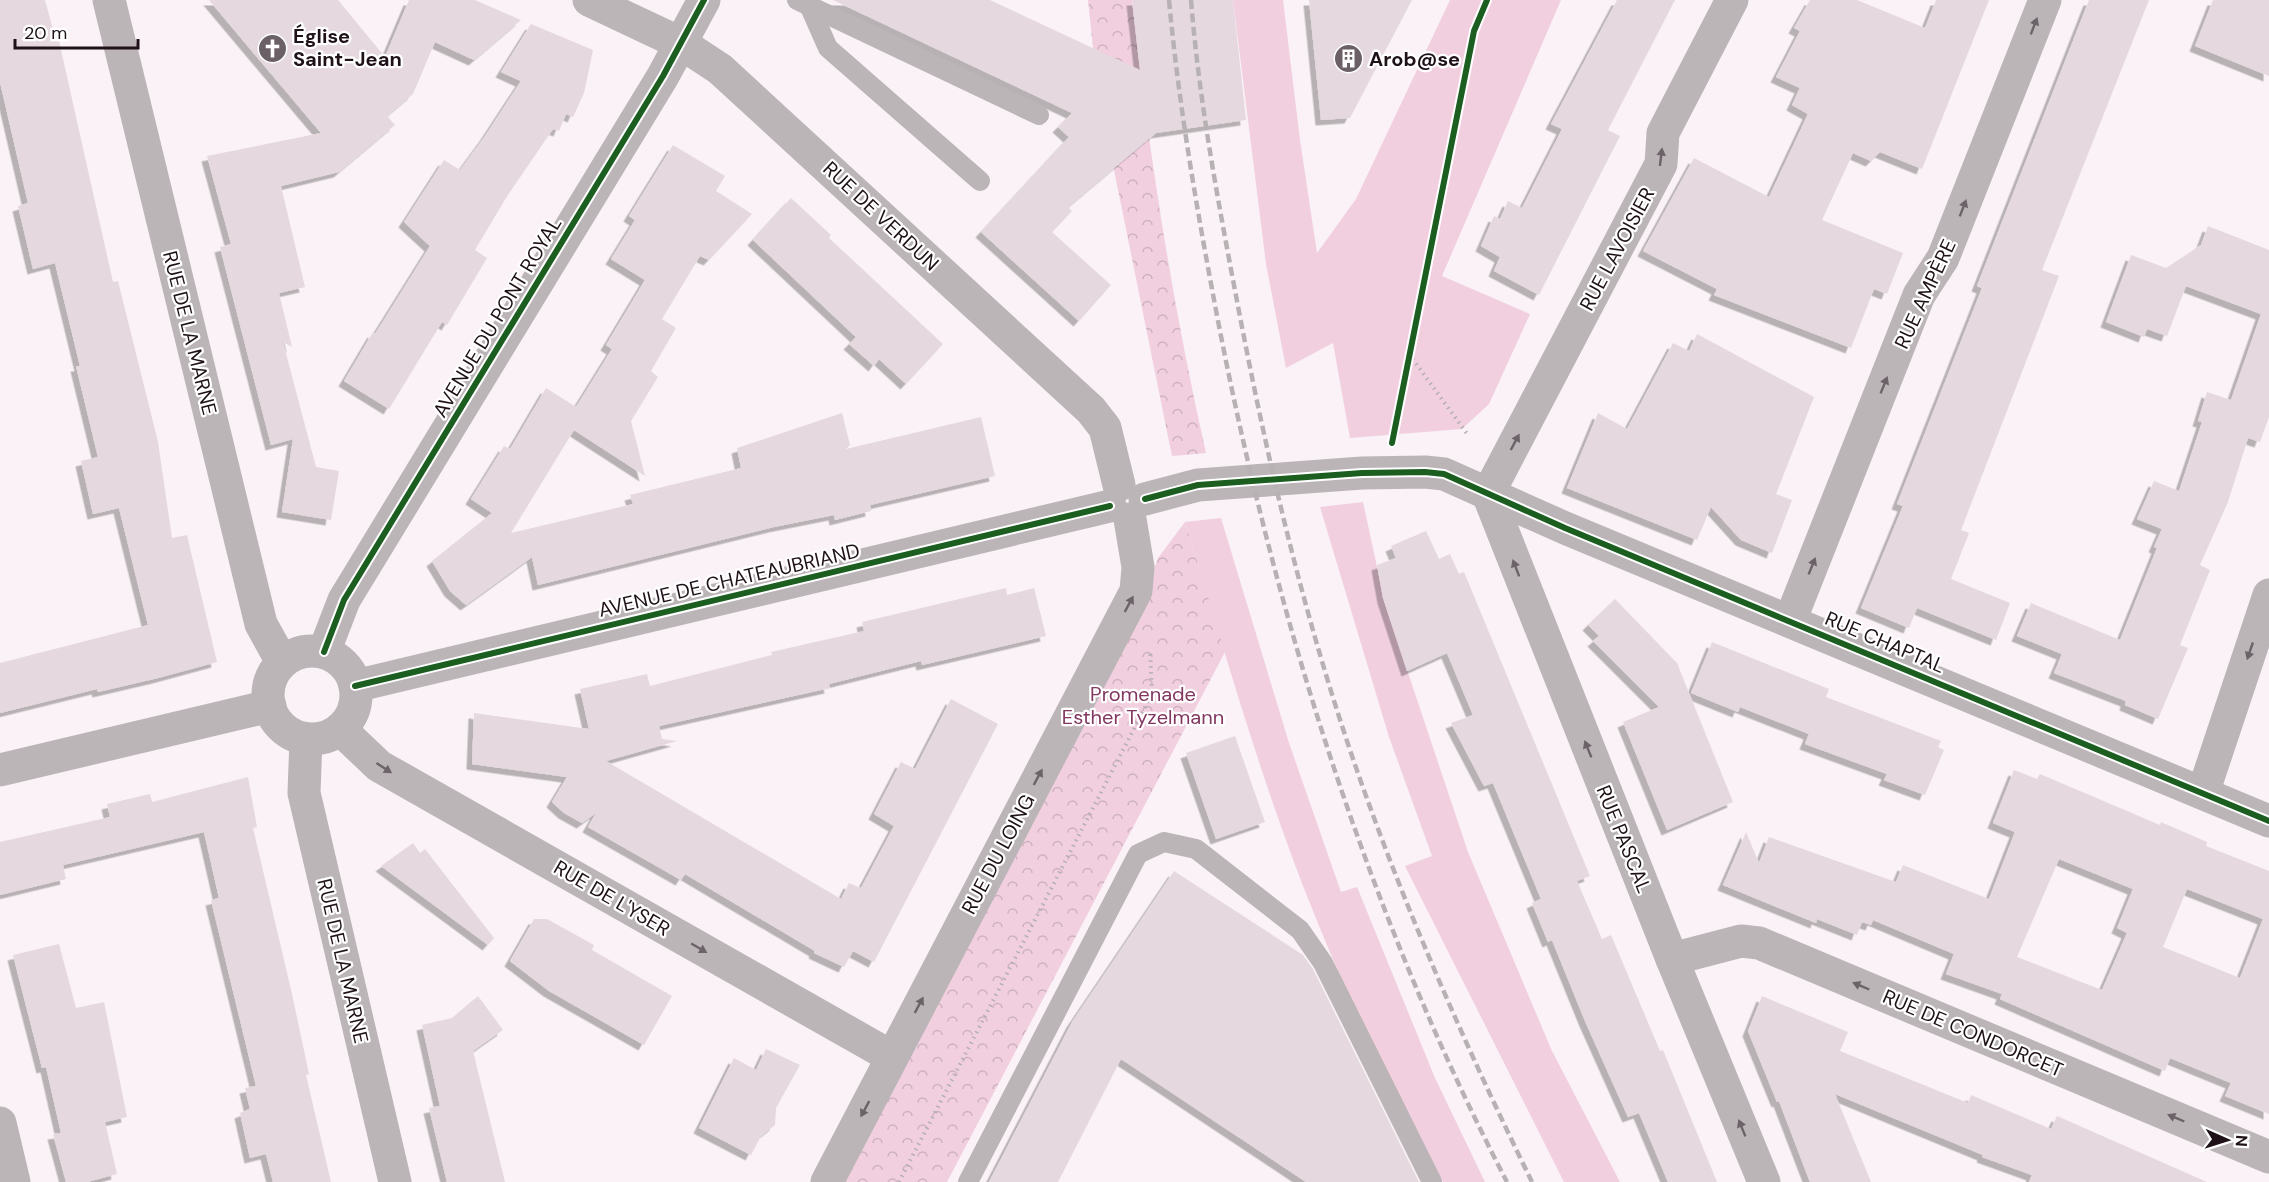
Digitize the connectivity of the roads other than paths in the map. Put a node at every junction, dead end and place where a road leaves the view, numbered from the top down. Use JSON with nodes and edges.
{"nodes":[{"id":1,"x":110,"y":0,"type":"edge"},
{"id":2,"x":589,"y":0,"type":"edge"},
{"id":3,"x":704,"y":0,"type":"edge"},
{"id":4,"x":1732,"y":0,"type":"edge"},
{"id":5,"x":2045,"y":0,"type":"edge"},
{"id":6,"x":803,"y":3,"type":"edge"},
{"id":7,"x":682,"y":44,"type":"junction"},
{"id":8,"x":1039,"y":115,"type":"dead end"},
{"id":9,"x":980,"y":181,"type":"dead end"},
{"id":10,"x":1488,"y":494,"type":"junction"},
{"id":11,"x":1126,"y":502,"type":"junction"},
{"id":12,"x":2269,"y":595,"type":"edge"},
{"id":13,"x":1790,"y":621,"type":"junction"},
{"id":14,"x":324,"y":652,"type":"junction"},
{"id":15,"x":282,"y":662,"type":"junction"},
{"id":16,"x":356,"y":686,"type":"junction"},
{"id":17,"x":270,"y":706,"type":"junction"},
{"id":18,"x":340,"y":729,"type":"junction"},
{"id":19,"x":306,"y":739,"type":"junction"},
{"id":20,"x":0,"y":770,"type":"edge"},
{"id":21,"x":2203,"y":793,"type":"junction"},
{"id":22,"x":2269,"y":821,"type":"edge"},
{"id":23,"x":1672,"y":959,"type":"junction"},
{"id":24,"x":892,"y":1057,"type":"junction"},
{"id":25,"x":0,"y":1123,"type":"edge"},
{"id":26,"x":2269,"y":1157,"type":"edge"},
{"id":27,"x":14,"y":1182,"type":"edge"},
{"id":28,"x":395,"y":1182,"type":"edge"},
{"id":29,"x":827,"y":1182,"type":"edge"},
{"id":30,"x":968,"y":1182,"type":"edge"},
{"id":31,"x":1432,"y":1182,"type":"edge"},
{"id":32,"x":1764,"y":1182,"type":"edge"}],
"edges":[{"from":1,"to":15,"type":"street","name":"RUE DE LA MARNE"},
{"from":2,"to":7,"type":"street","name":"RUE DE VERDUN"},
{"from":3,"to":7,"type":"street","name":"AVENUE DU PONT ROYAL"},
{"from":10,"to":4,"type":"street","name":"RUE LAVOISIER","one_way":true},
{"from":13,"to":5,"type":"street","name":"RUE AMPÈRE","one_way":true},
{"from":6,"to":8,"type":"lane"},
{"from":6,"to":9,"type":"lane"},
{"from":7,"to":11,"type":"street","name":"RUE DE VERDUN"},
{"from":7,"to":14,"type":"street","name":"AVENUE DU PONT ROYAL"},
{"from":10,"to":11,"type":"street","name":"AVENUE DE CHATEAUBRIAND"},
{"from":10,"to":13,"type":"street","name":"RUE CHAPTAL"},
{"from":23,"to":10,"type":"street","name":"RUE PASCAL","one_way":true},
{"from":11,"to":16,"type":"street","name":"AVENUE DE CHATEAUBRIAND"},
{"from":24,"to":11,"type":"street","name":"RUE DU LOING","one_way":true},
{"from":12,"to":21,"type":"street","one_way":true},
{"from":13,"to":21,"type":"street","name":"RUE CHAPTAL"},
{"from":14,"to":15,"type":"street"},
{"from":14,"to":16,"type":"street"},
{"from":15,"to":17,"type":"street"},
{"from":16,"to":18,"type":"street"},
{"from":17,"to":19,"type":"street"},
{"from":17,"to":20,"type":"street"},
{"from":18,"to":19,"type":"street"},
{"from":18,"to":24,"type":"street","name":"RUE DE L'YSER","one_way":true},
{"from":19,"to":28,"type":"street","name":"RUE DE LA MARNE"},
{"from":21,"to":22,"type":"street","name":"RUE CHAPTAL"},
{"from":26,"to":23,"type":"street","name":"RUE DE CONDORCET","one_way":true},
{"from":32,"to":23,"type":"street","name":"RUE PASCAL","one_way":true},
{"from":24,"to":29,"type":"street","name":"RUE DU LOING","one_way":true},
{"from":25,"to":27,"type":"street"},
{"from":30,"to":31,"type":"lane"}]}
